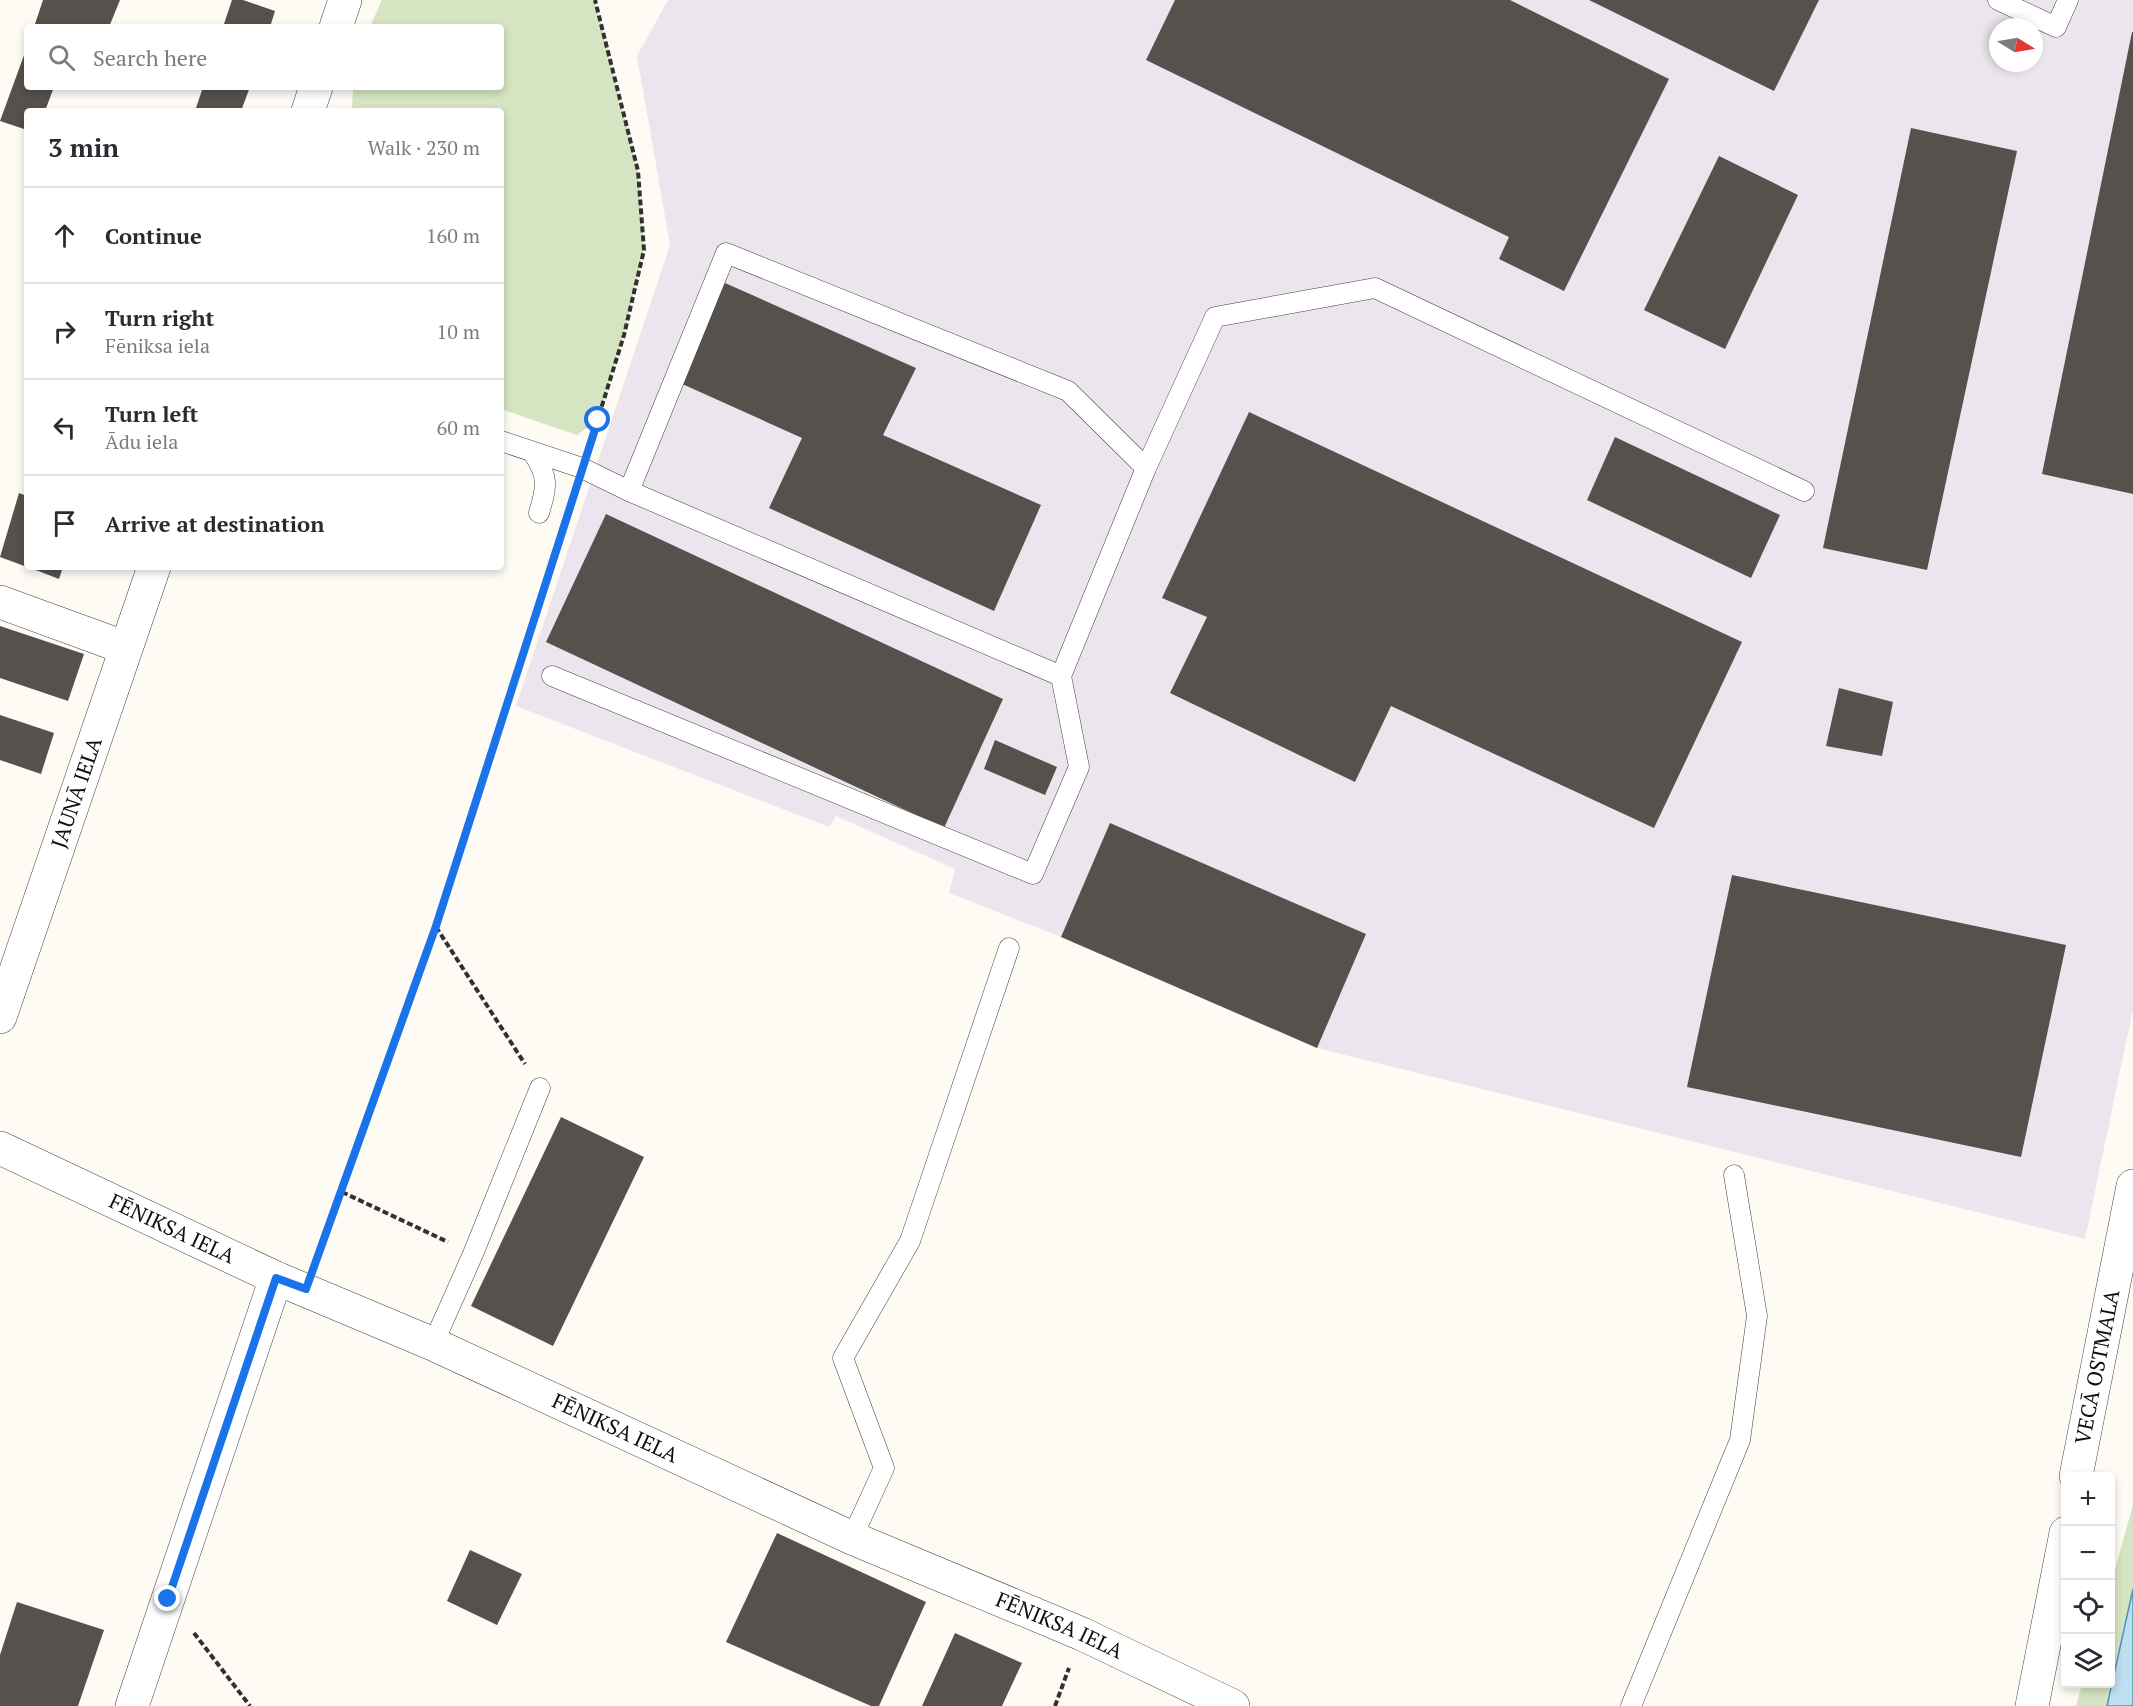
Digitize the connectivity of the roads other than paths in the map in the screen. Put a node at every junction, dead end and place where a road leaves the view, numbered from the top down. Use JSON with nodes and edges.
{"nodes":[{"id":1,"x":345,"y":0,"type":"edge"},
{"id":2,"x":1998,"y":0,"type":"edge"},
{"id":3,"x":2068,"y":0,"type":"edge"},
{"id":4,"x":337,"y":24,"type":"edge"},
{"id":5,"x":315,"y":90,"type":"edge"},
{"id":6,"x":309,"y":108,"type":"edge"},
{"id":7,"x":504,"y":442,"type":"edge"},
{"id":8,"x":534,"y":453,"type":"junction"},
{"id":9,"x":1146,"y":468,"type":"junction"},
{"id":10,"x":628,"y":490,"type":"junction"},
{"id":11,"x":1804,"y":491,"type":"dead end"},
{"id":12,"x":539,"y":513,"type":"dead end"},
{"id":13,"x":153,"y":570,"type":"edge"},
{"id":14,"x":0,"y":602,"type":"edge"},
{"id":15,"x":126,"y":648,"type":"junction"},
{"id":16,"x":552,"y":676,"type":"dead end"},
{"id":17,"x":1061,"y":676,"type":"junction"},
{"id":18,"x":1009,"y":948,"type":"dead end"},
{"id":19,"x":0,"y":1017,"type":"edge"},
{"id":20,"x":540,"y":1088,"type":"road end"},
{"id":21,"x":0,"y":1148,"type":"edge"},
{"id":22,"x":1734,"y":1175,"type":"dead end"},
{"id":23,"x":2133,"y":1186,"type":"edge"},
{"id":24,"x":291,"y":1283,"type":"junction"},
{"id":25,"x":433,"y":1344,"type":"junction"},
{"id":26,"x":2077,"y":1472,"type":"edge"},
{"id":27,"x":852,"y":1538,"type":"junction"},
{"id":28,"x":2061,"y":1558,"type":"edge"},
{"id":29,"x":132,"y":1706,"type":"edge"},
{"id":30,"x":1233,"y":1706,"type":"edge"},
{"id":31,"x":1631,"y":1706,"type":"edge"},
{"id":32,"x":2032,"y":1706,"type":"edge"}],
"edges":[{"from":1,"to":4,"type":"street"},
{"from":2,"to":3,"type":"lane"},
{"from":5,"to":6,"type":"street"},
{"from":7,"to":8,"type":"lane"},
{"from":8,"to":10,"type":"lane"},
{"from":8,"to":12,"type":"lane"},
{"from":9,"to":10,"type":"lane"},
{"from":9,"to":11,"type":"lane"},
{"from":9,"to":17,"type":"lane"},
{"from":10,"to":17,"type":"lane"},
{"from":13,"to":15,"type":"street","name":"JAUNĀ IELA"},
{"from":14,"to":15,"type":"street"},
{"from":15,"to":19,"type":"street","name":"JAUNĀ IELA"},
{"from":16,"to":17,"type":"lane"},
{"from":18,"to":27,"type":"lane"},
{"from":20,"to":25,"type":"lane"},
{"from":21,"to":24,"type":"street","name":"FĒNIKSA IELA"},
{"from":22,"to":31,"type":"lane"},
{"from":23,"to":26,"type":"street","name":"VECĀ OSTMALA"},
{"from":24,"to":25,"type":"street","name":"FĒNIKSA IELA"},
{"from":24,"to":29,"type":"street"},
{"from":25,"to":27,"type":"street","name":"FĒNIKSA IELA"},
{"from":27,"to":30,"type":"street","name":"FĒNIKSA IELA"},
{"from":28,"to":32,"type":"street"}]}
